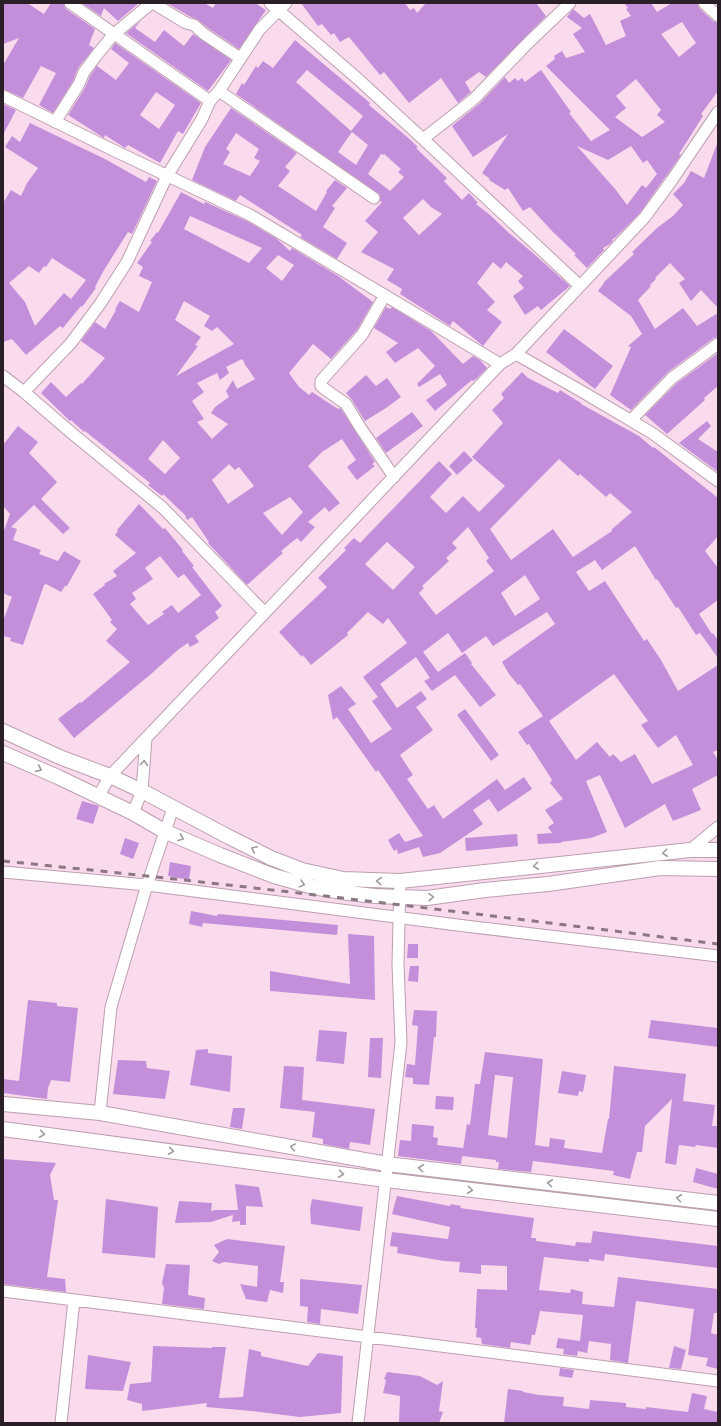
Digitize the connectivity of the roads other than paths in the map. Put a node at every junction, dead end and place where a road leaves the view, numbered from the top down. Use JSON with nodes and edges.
{"nodes":[{"id":1,"x":70,"y":3,"type":"edge"},
{"id":2,"x":148,"y":3,"type":"edge"},
{"id":3,"x":153,"y":3,"type":"edge"},
{"id":4,"x":270,"y":3,"type":"edge"},
{"id":5,"x":570,"y":3,"type":"edge"},
{"id":6,"x":704,"y":3,"type":"edge"},
{"id":7,"x":283,"y":7,"type":"edge"},
{"id":8,"x":718,"y":16,"type":"edge"},
{"id":9,"x":115,"y":34,"type":"junction"},
{"id":10,"x":240,"y":58,"type":"junction"},
{"id":11,"x":219,"y":91,"type":"junction"},
{"id":12,"x":3,"y":96,"type":"edge"},
{"id":13,"x":210,"y":101,"type":"junction"},
{"id":14,"x":718,"y":112,"type":"edge"},
{"id":15,"x":55,"y":122,"type":"junction"},
{"id":16,"x":423,"y":139,"type":"junction"},
{"id":17,"x":168,"y":176,"type":"junction"},
{"id":18,"x":374,"y":198,"type":"dead end"},
{"id":19,"x":580,"y":286,"type":"junction"},
{"id":20,"x":385,"y":295,"type":"junction"},
{"id":21,"x":718,"y":344,"type":"edge"},
{"id":22,"x":516,"y":354,"type":"junction"},
{"id":23,"x":500,"y":364,"type":"junction"},
{"id":24,"x":3,"y":376,"type":"edge"},
{"id":25,"x":24,"y":392,"type":"junction"},
{"id":26,"x":631,"y":420,"type":"junction"},
{"id":27,"x":394,"y":477,"type":"junction"},
{"id":28,"x":718,"y":482,"type":"edge"},
{"id":29,"x":265,"y":613,"type":"junction"},
{"id":30,"x":3,"y":731,"type":"edge"},
{"id":31,"x":146,"y":738,"type":"junction"},
{"id":32,"x":3,"y":753,"type":"edge"},
{"id":33,"x":110,"y":776,"type":"junction"},
{"id":34,"x":142,"y":791,"type":"junction"},
{"id":35,"x":98,"y":797,"type":"junction"},
{"id":36,"x":173,"y":808,"type":"junction"},
{"id":37,"x":133,"y":813,"type":"junction"},
{"id":38,"x":718,"y":826,"type":"edge"},
{"id":39,"x":164,"y":831,"type":"junction"},
{"id":40,"x":690,"y":850,"type":"junction"},
{"id":41,"x":718,"y":850,"type":"edge"},
{"id":42,"x":718,"y":869,"type":"edge"},
{"id":43,"x":3,"y":872,"type":"edge"},
{"id":44,"x":400,"y":881,"type":"junction"},
{"id":45,"x":147,"y":885,"type":"junction"},
{"id":46,"x":400,"y":897,"type":"junction"},
{"id":47,"x":400,"y":917,"type":"junction"},
{"id":48,"x":718,"y":956,"type":"edge"},
{"id":49,"x":3,"y":1104,"type":"edge"},
{"id":50,"x":100,"y":1113,"type":"junction"},
{"id":51,"x":3,"y":1129,"type":"edge"},
{"id":52,"x":387,"y":1164,"type":"junction"},
{"id":53,"x":386,"y":1180,"type":"junction"},
{"id":54,"x":718,"y":1203,"type":"edge"},
{"id":55,"x":718,"y":1219,"type":"edge"},
{"id":56,"x":3,"y":1291,"type":"edge"},
{"id":57,"x":74,"y":1300,"type":"junction"},
{"id":58,"x":368,"y":1337,"type":"junction"},
{"id":59,"x":718,"y":1381,"type":"edge"},
{"id":60,"x":61,"y":1423,"type":"edge"},
{"id":61,"x":358,"y":1423,"type":"edge"}],
"edges":[{"from":1,"to":9,"type":"street"},
{"from":2,"to":9,"type":"street"},
{"from":3,"to":10,"type":"street"},
{"from":4,"to":7,"type":"street"},
{"from":5,"to":16,"type":"street"},
{"from":6,"to":8,"type":"street"},
{"from":7,"to":10,"type":"street"},
{"from":7,"to":16,"type":"street"},
{"from":9,"to":13,"type":"street"},
{"from":9,"to":15,"type":"street"},
{"from":10,"to":11,"type":"street"},
{"from":11,"to":13,"type":"street"},
{"from":11,"to":18,"type":"street"},
{"from":12,"to":15,"type":"street"},
{"from":13,"to":17,"type":"street"},
{"from":14,"to":19,"type":"street"},
{"from":15,"to":17,"type":"street"},
{"from":16,"to":19,"type":"street"},
{"from":17,"to":20,"type":"street"},
{"from":17,"to":25,"type":"street"},
{"from":19,"to":22,"type":"street"},
{"from":20,"to":23,"type":"street"},
{"from":20,"to":27,"type":"street"},
{"from":21,"to":26,"type":"street"},
{"from":22,"to":23,"type":"street"},
{"from":22,"to":26,"type":"street"},
{"from":23,"to":27,"type":"street"},
{"from":24,"to":25,"type":"street"},
{"from":25,"to":29,"type":"street"},
{"from":26,"to":28,"type":"street"},
{"from":27,"to":29,"type":"street"},
{"from":29,"to":31,"type":"street"},
{"from":30,"to":33,"type":"street"},
{"from":31,"to":33,"type":"street"},
{"from":34,"to":31,"type":"street","one_way":true},
{"from":32,"to":35,"type":"street","one_way":true},
{"from":33,"to":34,"type":"street"},
{"from":33,"to":35,"type":"street"},
{"from":34,"to":36,"type":"street"},
{"from":34,"to":37,"type":"street"},
{"from":35,"to":37,"type":"street"},
{"from":36,"to":39,"type":"street"},
{"from":44,"to":36,"type":"street","one_way":true},
{"from":37,"to":39,"type":"street"},
{"from":38,"to":40,"type":"street"},
{"from":39,"to":45,"type":"street"},
{"from":39,"to":46,"type":"street","one_way":true},
{"from":40,"to":41,"type":"street"},
{"from":40,"to":44,"type":"street","one_way":true},
{"from":46,"to":42,"type":"street","one_way":true},
{"from":43,"to":45,"type":"street"},
{"from":44,"to":46,"type":"street"},
{"from":45,"to":47,"type":"street"},
{"from":45,"to":50,"type":"street"},
{"from":46,"to":47,"type":"street"},
{"from":47,"to":48,"type":"street"},
{"from":47,"to":52,"type":"street"},
{"from":49,"to":50,"type":"street"},
{"from":52,"to":50,"type":"street","one_way":true},
{"from":51,"to":53,"type":"street","one_way":true},
{"from":52,"to":53,"type":"street"},
{"from":54,"to":52,"type":"street","one_way":true},
{"from":53,"to":55,"type":"street","one_way":true},
{"from":53,"to":58,"type":"street"},
{"from":56,"to":57,"type":"street"},
{"from":57,"to":58,"type":"street"},
{"from":57,"to":60,"type":"street"},
{"from":58,"to":59,"type":"street"},
{"from":58,"to":61,"type":"street"}]}
